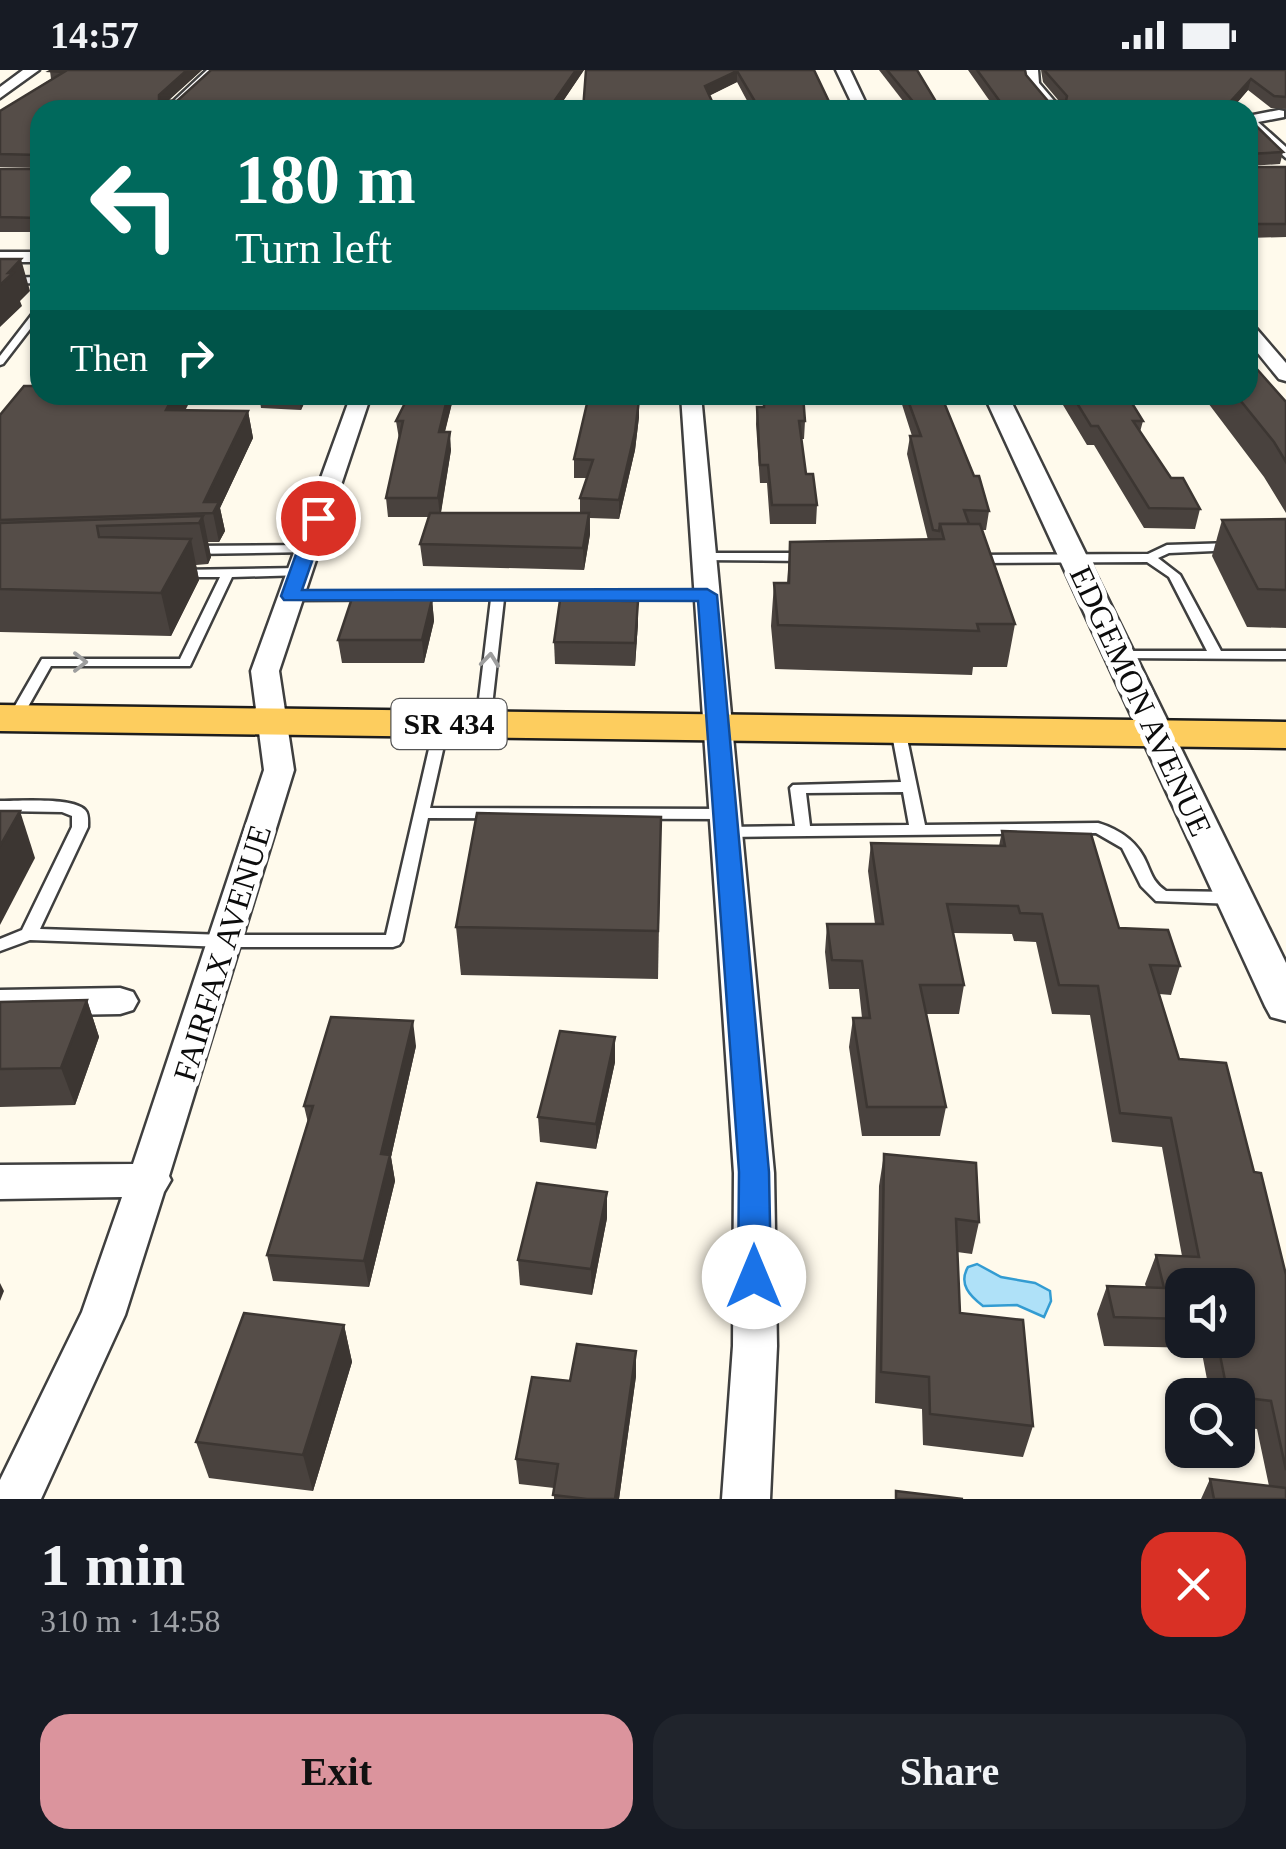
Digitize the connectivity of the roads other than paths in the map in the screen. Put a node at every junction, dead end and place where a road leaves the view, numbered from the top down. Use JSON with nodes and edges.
{"nodes":[{"id":1,"x":32,"y":70,"type":"edge"},
{"id":2,"x":214,"y":70,"type":"edge"},
{"id":3,"x":844,"y":70,"type":"edge"},
{"id":4,"x":1032,"y":70,"type":"edge"},
{"id":5,"x":0,"y":94,"type":"edge"},
{"id":6,"x":181,"y":100,"type":"edge"},
{"id":7,"x":858,"y":100,"type":"edge"},
{"id":8,"x":1047,"y":100,"type":"edge"},
{"id":9,"x":1279,"y":114,"type":"edge"},
{"id":10,"x":1258,"y":118,"type":"edge"},
{"id":11,"x":1258,"y":129,"type":"edge"},
{"id":12,"x":1286,"y":154,"type":"edge"},
{"id":13,"x":0,"y":257,"type":"edge"},
{"id":14,"x":30,"y":257,"type":"edge"},
{"id":15,"x":0,"y":280,"type":"edge"},
{"id":16,"x":30,"y":280,"type":"edge"},
{"id":17,"x":30,"y":323,"type":"edge"},
{"id":18,"x":1258,"y":342,"type":"edge"},
{"id":19,"x":0,"y":362,"type":"edge"},
{"id":20,"x":1286,"y":375,"type":"edge"},
{"id":21,"x":357,"y":405,"type":"edge"},
{"id":22,"x":692,"y":405,"type":"edge"},
{"id":23,"x":1001,"y":405,"type":"edge"},
{"id":24,"x":1251,"y":548,"type":"edge"},
{"id":25,"x":174,"y":550,"type":"edge"},
{"id":26,"x":704,"y":557,"type":"junction"},
{"id":27,"x":821,"y":558,"type":"edge"},
{"id":28,"x":957,"y":558,"type":"edge"},
{"id":29,"x":1150,"y":558,"type":"junction"},
{"id":30,"x":1074,"y":559,"type":"junction"},
{"id":31,"x":171,"y":572,"type":"edge"},
{"id":32,"x":299,"y":572,"type":"junction"},
{"id":33,"x":228,"y":573,"type":"junction"},
{"id":34,"x":707,"y":595,"type":"junction"},
{"id":35,"x":498,"y":596,"type":"junction"},
{"id":36,"x":1119,"y":655,"type":"junction"},
{"id":37,"x":1216,"y":655,"type":"junction"},
{"id":38,"x":1286,"y":655,"type":"edge"},
{"id":39,"x":8,"y":718,"type":"edge"},
{"id":40,"x":272,"y":722,"type":"junction"},
{"id":41,"x":463,"y":724,"type":"junction"},
{"id":42,"x":718,"y":726,"type":"junction"},
{"id":43,"x":898,"y":729,"type":"junction"},
{"id":44,"x":1156,"y":733,"type":"junction"},
{"id":45,"x":1286,"y":735,"type":"edge"},
{"id":46,"x":910,"y":787,"type":"junction"},
{"id":47,"x":0,"y":806,"type":"edge"},
{"id":48,"x":421,"y":813,"type":"junction"},
{"id":49,"x":726,"y":823,"type":"junction"},
{"id":50,"x":918,"y":830,"type":"junction"},
{"id":51,"x":803,"y":831,"type":"junction"},
{"id":52,"x":1234,"y":898,"type":"junction"},
{"id":53,"x":29,"y":934,"type":"junction"},
{"id":54,"x":226,"y":942,"type":"junction"},
{"id":55,"x":0,"y":945,"type":"edge"},
{"id":56,"x":120,"y":1001,"type":"dead end"},
{"id":57,"x":0,"y":1004,"type":"edge"},
{"id":58,"x":1286,"y":1006,"type":"edge"},
{"id":59,"x":150,"y":1180,"type":"junction"},
{"id":60,"x":0,"y":1182,"type":"edge"},
{"id":61,"x":16,"y":1499,"type":"edge"},
{"id":62,"x":746,"y":1499,"type":"edge"}],
"edges":[{"from":1,"to":5,"type":"street"},
{"from":2,"to":6,"type":"street"},
{"from":3,"to":7,"type":"street"},
{"from":4,"to":8,"type":"street"},
{"from":9,"to":10,"type":"street"},
{"from":11,"to":12,"type":"street"},
{"from":13,"to":14,"type":"street"},
{"from":15,"to":16,"type":"lane"},
{"from":17,"to":19,"type":"lane"},
{"from":18,"to":20,"type":"street"},
{"from":21,"to":32,"type":"street","name":"FAIRFAX AVENUE"},
{"from":22,"to":26,"type":"street"},
{"from":23,"to":30,"type":"street","name":"EDGEMON AVENUE"},
{"from":24,"to":29,"type":"lane"},
{"from":25,"to":32,"type":"lane"},
{"from":26,"to":27,"type":"lane"},
{"from":26,"to":34,"type":"street"},
{"from":28,"to":30,"type":"lane"},
{"from":29,"to":30,"type":"lane"},
{"from":29,"to":37,"type":"lane"},
{"from":30,"to":36,"type":"street","name":"EDGEMON AVENUE"},
{"from":31,"to":33,"type":"lane"},
{"from":32,"to":33,"type":"lane"},
{"from":32,"to":35,"type":"lane"},
{"from":32,"to":40,"type":"street","name":"FAIRFAX AVENUE"},
{"from":39,"to":33,"type":"lane","one_way":true},
{"from":34,"to":35,"type":"lane"},
{"from":34,"to":42,"type":"street"},
{"from":41,"to":35,"type":"lane","one_way":true},
{"from":36,"to":37,"type":"lane"},
{"from":36,"to":44,"type":"street","name":"EDGEMON AVENUE"},
{"from":37,"to":38,"type":"lane"},
{"from":39,"to":40,"type":"main road","number":"SR 434"},
{"from":40,"to":41,"type":"main road","number":"SR 434"},
{"from":40,"to":54,"type":"street","name":"FAIRFAX AVENUE"},
{"from":41,"to":42,"type":"main road","number":"SR 434"},
{"from":41,"to":48,"type":"lane"},
{"from":42,"to":43,"type":"main road","number":"SR 434"},
{"from":42,"to":49,"type":"street"},
{"from":43,"to":44,"type":"main road","number":"SR 434"},
{"from":43,"to":46,"type":"lane"},
{"from":44,"to":45,"type":"main road","number":"SR 434"},
{"from":44,"to":52,"type":"street","name":"EDGEMON AVENUE"},
{"from":46,"to":50,"type":"lane"},
{"from":46,"to":51,"type":"lane"},
{"from":47,"to":53,"type":"lane"},
{"from":48,"to":49,"type":"lane"},
{"from":48,"to":54,"type":"lane"},
{"from":49,"to":51,"type":"lane"},
{"from":49,"to":62,"type":"street"},
{"from":50,"to":51,"type":"lane"},
{"from":50,"to":52,"type":"lane"},
{"from":52,"to":58,"type":"street","name":"EDGEMON AVENUE"},
{"from":53,"to":54,"type":"lane"},
{"from":53,"to":55,"type":"lane"},
{"from":54,"to":59,"type":"street","name":"FAIRFAX AVENUE"},
{"from":56,"to":57,"type":"street"},
{"from":59,"to":60,"type":"street"},
{"from":59,"to":61,"type":"street","name":"FAIRFAX AVENUE"}]}
